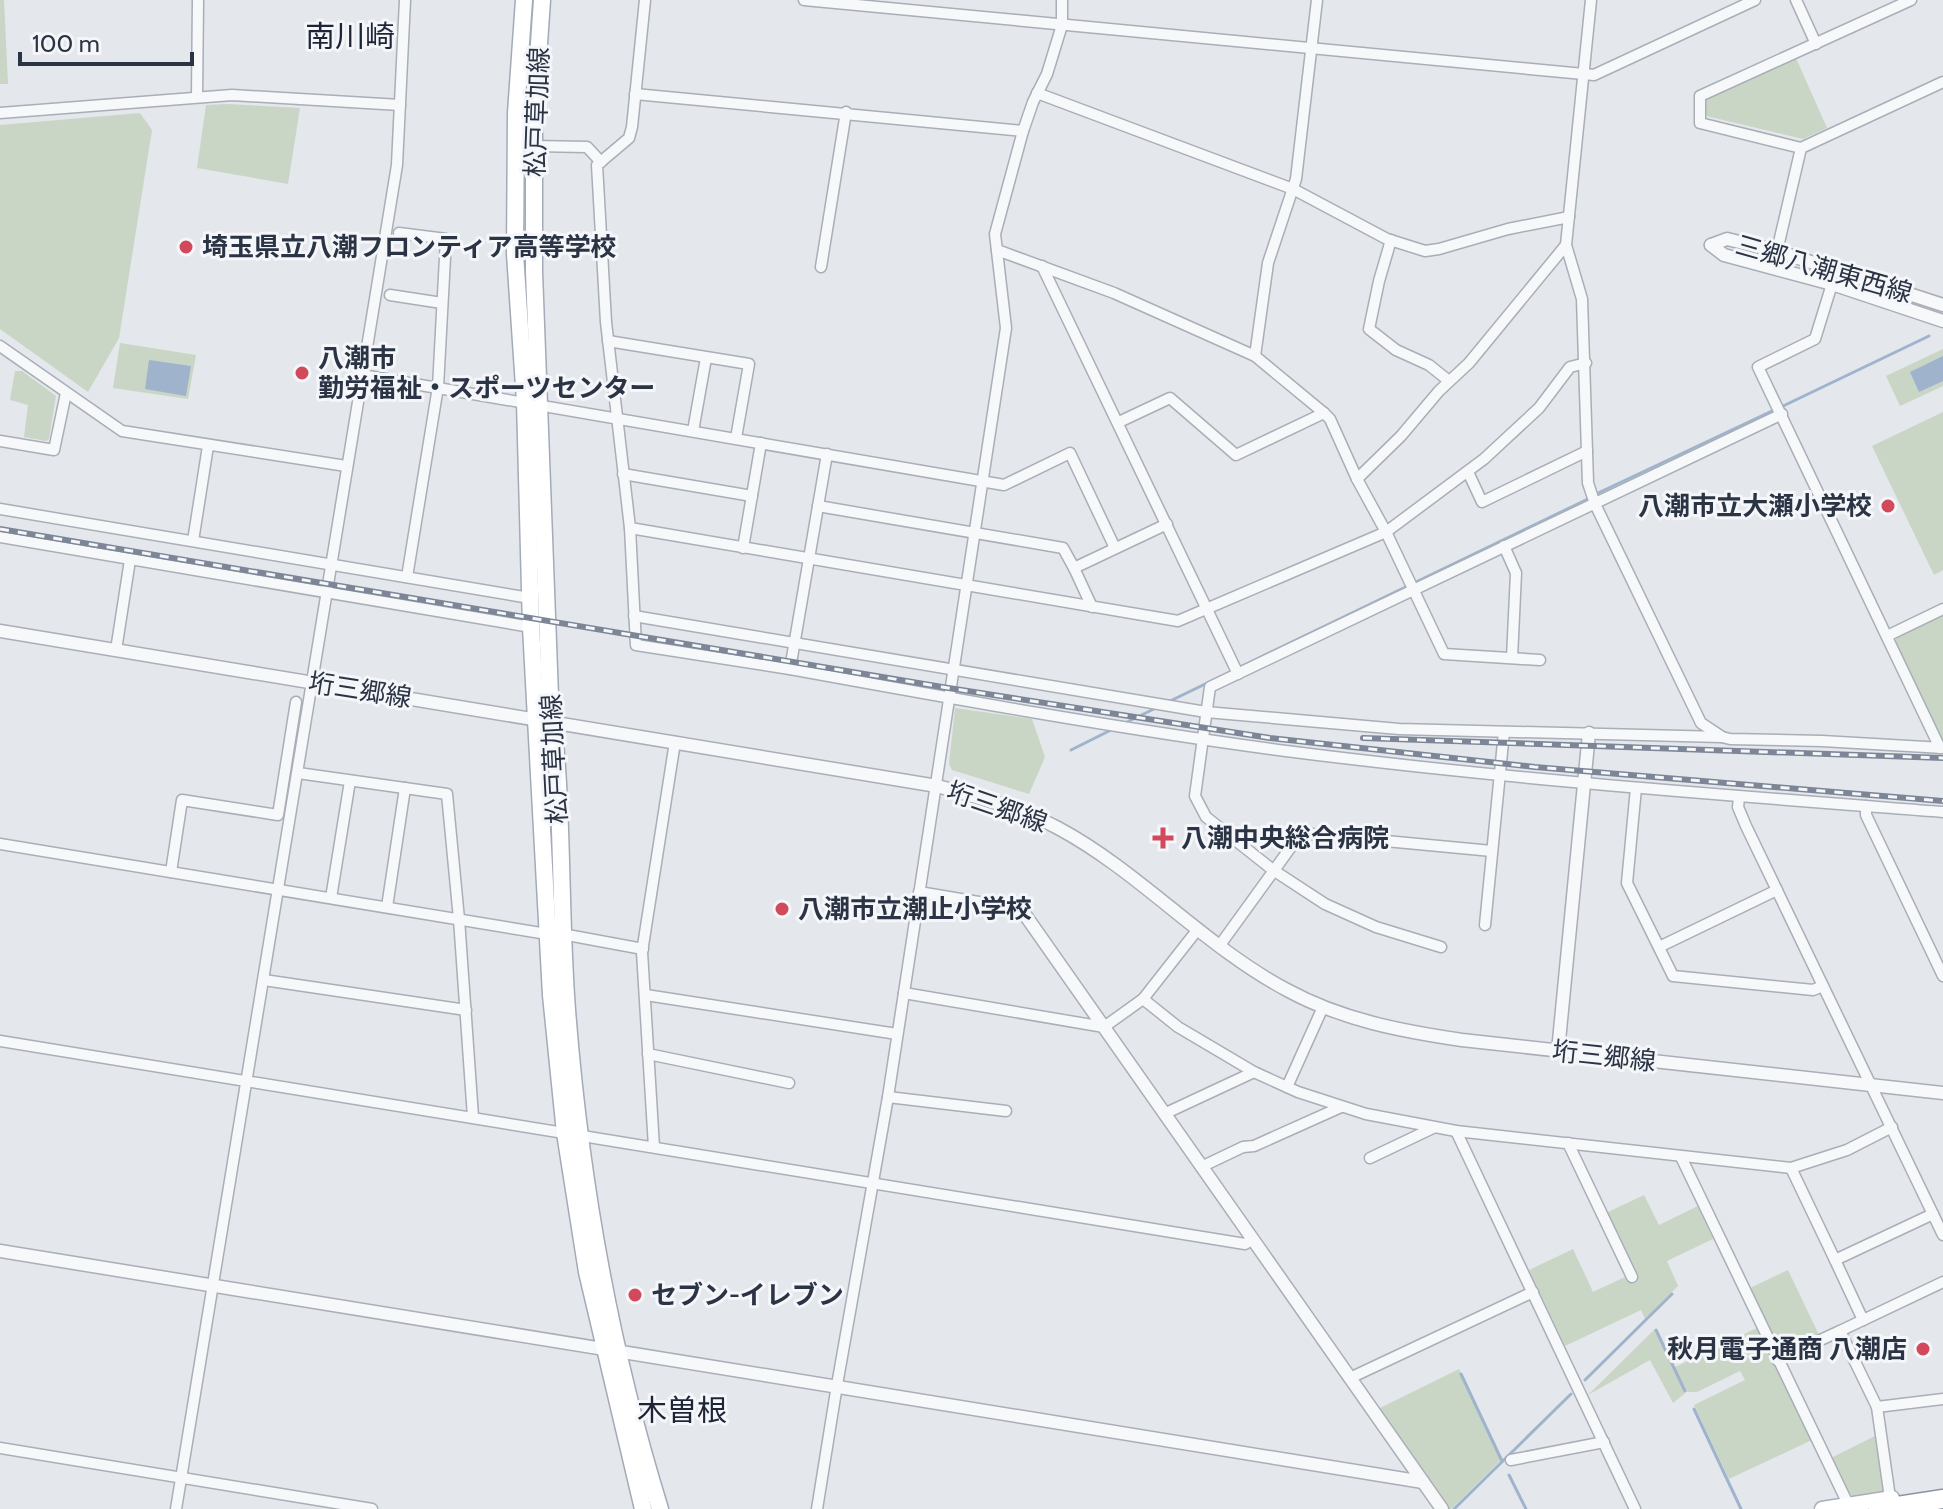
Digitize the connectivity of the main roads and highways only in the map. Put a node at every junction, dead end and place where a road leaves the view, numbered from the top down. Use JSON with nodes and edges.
{"nodes":[{"id":1,"x":524,"y":0,"type":"edge"},
{"id":2,"x":542,"y":0,"type":"edge"},
{"id":3,"x":532,"y":403,"type":"junction"},
{"id":4,"x":545,"y":720,"type":"junction"},
{"id":5,"x":611,"y":1349,"type":"junction"},
{"id":6,"x":1943,"y":1490,"type":"edge"},
{"id":7,"x":1943,"y":1499,"type":"edge"},
{"id":8,"x":1884,"y":1504,"type":"edge"},
{"id":9,"x":1943,"y":1507,"type":"edge"},
{"id":10,"x":643,"y":1509,"type":"edge"},
{"id":11,"x":660,"y":1509,"type":"edge"},
{"id":12,"x":1822,"y":1509,"type":"edge"},
{"id":13,"x":1929,"y":1509,"type":"edge"}],
"edges":[{"from":1,"to":3,"type":"main road","name":"松戸草加線"},
{"from":2,"to":3,"type":"main road","name":"松戸草加線"},
{"from":3,"to":4,"type":"main road","name":"松戸草加線"},
{"from":3,"to":4,"type":"main road","name":"松戸草加線"},
{"from":4,"to":5,"type":"main road","name":"松戸草加線"},
{"from":5,"to":10,"type":"main road","name":"松戸草加線"},
{"from":5,"to":11,"type":"main road","name":"松戸草加線"},
{"from":6,"to":8,"type":"main road"},
{"from":7,"to":8,"type":"highway"},
{"from":8,"to":12,"type":"main road"},
{"from":9,"to":13,"type":"main road"}]}
